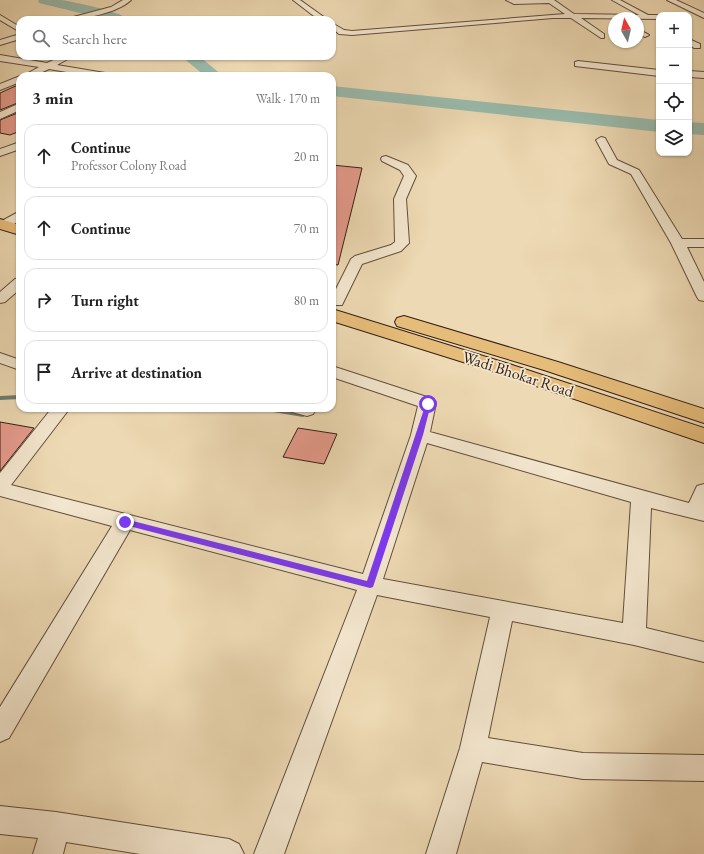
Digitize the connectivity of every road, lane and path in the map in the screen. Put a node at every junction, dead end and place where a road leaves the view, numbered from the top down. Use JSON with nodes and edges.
{"nodes":[{"id":1,"x":128,"y":0,"type":"edge"},
{"id":2,"x":296,"y":0,"type":"edge"},
{"id":3,"x":509,"y":0,"type":"edge"},
{"id":4,"x":615,"y":0,"type":"edge"},
{"id":5,"x":670,"y":0,"type":"edge"},
{"id":6,"x":0,"y":16,"type":"edge"},
{"id":7,"x":81,"y":16,"type":"edge"},
{"id":8,"x":318,"y":16,"type":"edge"},
{"id":9,"x":573,"y":16,"type":"junction"},
{"id":10,"x":608,"y":17,"type":"edge"},
{"id":11,"x":647,"y":17,"type":"junction"},
{"id":12,"x":656,"y":17,"type":"edge"},
{"id":13,"x":692,"y":17,"type":"edge"},
{"id":14,"x":704,"y":17,"type":"edge"},
{"id":15,"x":656,"y":22,"type":"edge"},
{"id":16,"x":16,"y":27,"type":"edge"},
{"id":17,"x":336,"y":28,"type":"edge"},
{"id":18,"x":601,"y":36,"type":"dead end"},
{"id":19,"x":16,"y":37,"type":"edge"},
{"id":20,"x":704,"y":40,"type":"edge"},
{"id":21,"x":0,"y":42,"type":"edge"},
{"id":22,"x":694,"y":42,"type":"edge"},
{"id":23,"x":0,"y":58,"type":"edge"},
{"id":24,"x":9,"y":60,"type":"junction"},
{"id":25,"x":61,"y":60,"type":"edge"},
{"id":26,"x":0,"y":63,"type":"edge"},
{"id":27,"x":578,"y":64,"type":"dead end"},
{"id":28,"x":49,"y":66,"type":"junction"},
{"id":29,"x":36,"y":72,"type":"edge"},
{"id":30,"x":76,"y":72,"type":"edge"},
{"id":31,"x":656,"y":73,"type":"edge"},
{"id":32,"x":692,"y":74,"type":"edge"},
{"id":33,"x":704,"y":75,"type":"edge"},
{"id":34,"x":16,"y":81,"type":"edge"},
{"id":35,"x":0,"y":87,"type":"edge"},
{"id":36,"x":16,"y":108,"type":"edge"},
{"id":37,"x":0,"y":117,"type":"edge"},
{"id":38,"x":13,"y":120,"type":"dead end"},
{"id":39,"x":602,"y":140,"type":"dead end"},
{"id":40,"x":16,"y":147,"type":"edge"},
{"id":41,"x":0,"y":153,"type":"edge"},
{"id":42,"x":386,"y":159,"type":"dead end"},
{"id":43,"x":16,"y":220,"type":"edge"},
{"id":44,"x":1,"y":221,"type":"edge"},
{"id":45,"x":678,"y":243,"type":"junction"},
{"id":46,"x":704,"y":243,"type":"edge"},
{"id":47,"x":16,"y":285,"type":"edge"},
{"id":48,"x":704,"y":297,"type":"edge"},
{"id":49,"x":0,"y":299,"type":"edge"},
{"id":50,"x":336,"y":301,"type":"edge"},
{"id":51,"x":336,"y":306,"type":"edge"},
{"id":52,"x":0,"y":358,"type":"edge"},
{"id":53,"x":16,"y":364,"type":"edge"},
{"id":54,"x":336,"y":372,"type":"edge"},
{"id":55,"x":545,"y":373,"type":"junction"},
{"id":56,"x":59,"y":412,"type":"edge"},
{"id":57,"x":704,"y":416,"type":"edge"},
{"id":58,"x":420,"y":435,"type":"junction"},
{"id":59,"x":704,"y":436,"type":"edge"},
{"id":60,"x":0,"y":486,"type":"edge"},
{"id":61,"x":0,"y":489,"type":"edge"},
{"id":62,"x":704,"y":490,"type":"edge"},
{"id":63,"x":641,"y":498,"type":"junction"},
{"id":64,"x":700,"y":513,"type":"edge"},
{"id":65,"x":125,"y":522,"type":"junction"},
{"id":66,"x":370,"y":585,"type":"junction"},
{"id":67,"x":503,"y":610,"type":"junction"},
{"id":68,"x":634,"y":635,"type":"junction"},
{"id":69,"x":704,"y":652,"type":"edge"},
{"id":70,"x":0,"y":730,"type":"edge"},
{"id":71,"x":473,"y":748,"type":"junction"},
{"id":72,"x":704,"y":768,"type":"edge"},
{"id":73,"x":0,"y":820,"type":"edge"},
{"id":74,"x":56,"y":826,"type":"junction"},
{"id":75,"x":48,"y":854,"type":"edge"},
{"id":76,"x":229,"y":854,"type":"edge"},
{"id":77,"x":269,"y":854,"type":"edge"},
{"id":78,"x":442,"y":854,"type":"edge"}],
"edges":[{"from":1,"to":7,"type":"street"},
{"from":2,"to":8,"type":"street"},
{"from":3,"to":9,"type":"street"},
{"from":4,"to":11,"type":"street"},
{"from":5,"to":14,"type":"street"},
{"from":6,"to":16,"type":"street"},
{"from":9,"to":10,"type":"street"},
{"from":9,"to":17,"type":"street"},
{"from":9,"to":18,"type":"street"},
{"from":11,"to":12,"type":"street"},
{"from":11,"to":15,"type":"street"},
{"from":13,"to":14,"type":"street"},
{"from":19,"to":21,"type":"street"},
{"from":20,"to":22,"type":"street"},
{"from":23,"to":24,"type":"street"},
{"from":24,"to":26,"type":"street"},
{"from":24,"to":28,"type":"street"},
{"from":25,"to":28,"type":"street"},
{"from":27,"to":31,"type":"street"},
{"from":28,"to":29,"type":"street"},
{"from":28,"to":30,"type":"street"},
{"from":32,"to":33,"type":"street"},
{"from":34,"to":35,"type":"street"},
{"from":36,"to":37,"type":"street"},
{"from":37,"to":38,"type":"street"},
{"from":39,"to":45,"type":"street"},
{"from":40,"to":41,"type":"street"},
{"from":42,"to":50,"type":"street"},
{"from":43,"to":44,"type":"main road"},
{"from":45,"to":46,"type":"street"},
{"from":45,"to":48,"type":"street"},
{"from":47,"to":49,"type":"street"},
{"from":51,"to":55,"type":"main road","name":"Wadi Bhokar Road"},
{"from":52,"to":53,"type":"street"},
{"from":54,"to":58,"type":"street"},
{"from":55,"to":57,"type":"main road","name":"Wadi Bhokar Road"},
{"from":55,"to":59,"type":"main road","name":"Wadi Bhokar Road"},
{"from":56,"to":60,"type":"street"},
{"from":58,"to":63,"type":"street"},
{"from":58,"to":66,"type":"street"},
{"from":61,"to":65,"type":"street"},
{"from":62,"to":64,"type":"street"},
{"from":63,"to":64,"type":"street"},
{"from":63,"to":68,"type":"street"},
{"from":65,"to":66,"type":"street"},
{"from":65,"to":70,"type":"street"},
{"from":66,"to":67,"type":"street"},
{"from":66,"to":77,"type":"street"},
{"from":67,"to":68,"type":"street"},
{"from":67,"to":71,"type":"street"},
{"from":68,"to":69,"type":"street"},
{"from":71,"to":72,"type":"street"},
{"from":71,"to":78,"type":"street"},
{"from":73,"to":74,"type":"street"},
{"from":74,"to":75,"type":"street"},
{"from":74,"to":76,"type":"street"}]}
